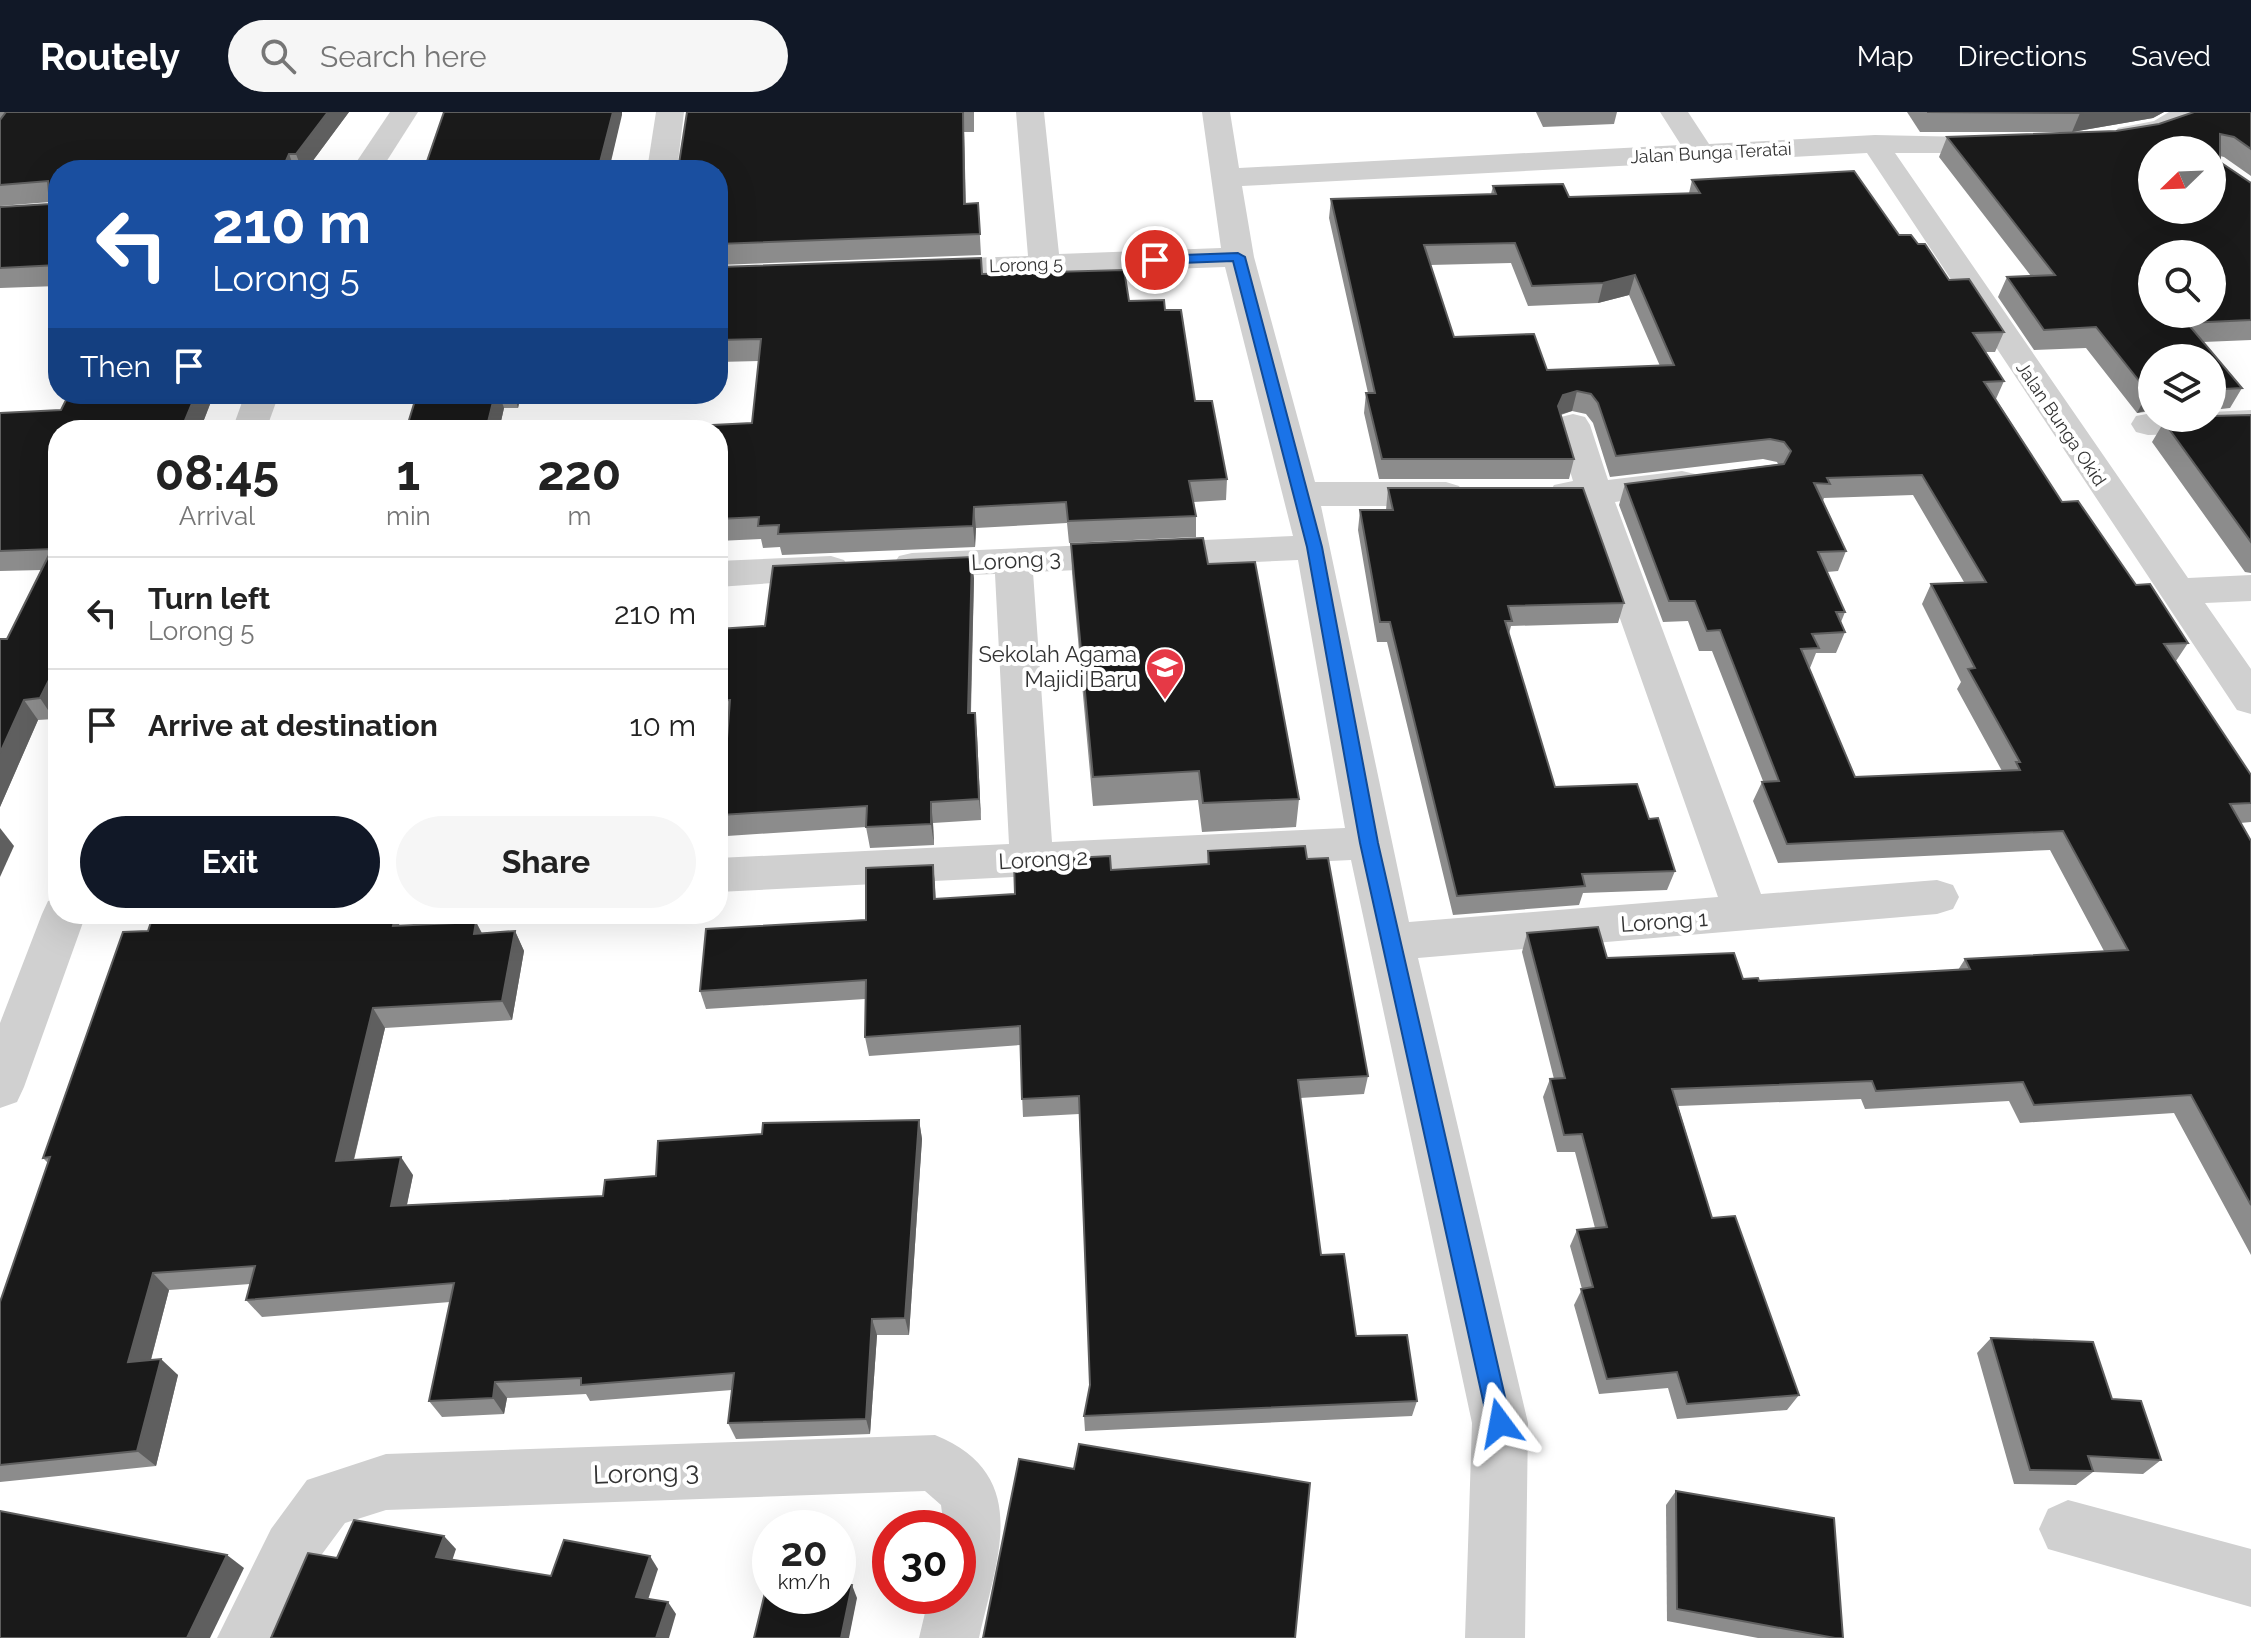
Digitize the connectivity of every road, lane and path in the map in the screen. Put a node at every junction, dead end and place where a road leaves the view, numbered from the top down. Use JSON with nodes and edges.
{"nodes":[{"id":1,"x":404,"y":112,"type":"edge"},
{"id":2,"x":670,"y":112,"type":"edge"},
{"id":3,"x":1030,"y":112,"type":"edge"},
{"id":4,"x":1216,"y":112,"type":"edge"},
{"id":5,"x":1674,"y":112,"type":"edge"},
{"id":6,"x":2190,"y":112,"type":"edge"},
{"id":7,"x":2102,"y":139,"type":"edge"},
{"id":8,"x":1875,"y":144,"type":"junction"},
{"id":9,"x":2027,"y":144,"type":"edge"},
{"id":10,"x":1701,"y":154,"type":"junction"},
{"id":11,"x":373,"y":160,"type":"edge"},
{"id":12,"x":663,"y":160,"type":"edge"},
{"id":13,"x":1227,"y":178,"type":"junction"},
{"id":14,"x":1238,"y":257,"type":"junction"},
{"id":15,"x":1044,"y":264,"type":"junction"},
{"id":16,"x":889,"y":271,"type":"edge"},
{"id":17,"x":2251,"y":421,"type":"edge"},
{"id":18,"x":2226,"y":422,"type":"edge"},
{"id":19,"x":1573,"y":425,"type":"dead end"},
{"id":20,"x":1717,"y":478,"type":"edge"},
{"id":21,"x":1486,"y":493,"type":"edge"},
{"id":22,"x":1532,"y":493,"type":"edge"},
{"id":23,"x":1594,"y":493,"type":"junction"},
{"id":24,"x":1300,"y":494,"type":"junction"},
{"id":25,"x":1314,"y":547,"type":"junction"},
{"id":26,"x":1013,"y":560,"type":"junction"},
{"id":27,"x":728,"y":574,"type":"edge"},
{"id":28,"x":2251,"y":588,"type":"edge"},
{"id":29,"x":2174,"y":591,"type":"junction"},
{"id":30,"x":2251,"y":700,"type":"edge"},
{"id":31,"x":1369,"y":843,"type":"junction"},
{"id":32,"x":1032,"y":860,"type":"junction"},
{"id":33,"x":728,"y":875,"type":"edge"},
{"id":34,"x":1937,"y":897,"type":"dead end"},
{"id":35,"x":1747,"y":915,"type":"junction"},
{"id":36,"x":60,"y":924,"type":"edge"},
{"id":37,"x":1391,"y":942,"type":"junction"},
{"id":38,"x":0,"y":1087,"type":"edge"},
{"id":39,"x":2068,"y":1529,"type":"dead end"},
{"id":40,"x":2251,"y":1578,"type":"edge"},
{"id":41,"x":247,"y":1638,"type":"edge"},
{"id":42,"x":949,"y":1638,"type":"edge"},
{"id":43,"x":1495,"y":1638,"type":"edge"}],
"edges":[{"from":1,"to":11,"type":"street"},
{"from":2,"to":12,"type":"street"},
{"from":3,"to":15,"type":"street"},
{"from":4,"to":13,"type":"street"},
{"from":5,"to":10,"type":"street"},
{"from":6,"to":7,"type":"street"},
{"from":8,"to":9,"type":"street","name":"Jalan Bunga Teratai"},
{"from":8,"to":10,"type":"street","name":"Jalan Bunga Teratai"},
{"from":8,"to":29,"type":"street","name":"Jalan Bunga Okid"},
{"from":10,"to":13,"type":"street","name":"Jalan Bunga Teratai"},
{"from":13,"to":14,"type":"street"},
{"from":14,"to":15,"type":"street","name":"Lorong 5"},
{"from":14,"to":24,"type":"street"},
{"from":15,"to":16,"type":"street","name":"Lorong 5"},
{"from":17,"to":18,"type":"street"},
{"from":19,"to":23,"type":"street"},
{"from":20,"to":23,"type":"street"},
{"from":21,"to":24,"type":"street"},
{"from":22,"to":23,"type":"street"},
{"from":23,"to":35,"type":"street"},
{"from":24,"to":25,"type":"street"},
{"from":25,"to":26,"type":"street","name":"Lorong 3"},
{"from":25,"to":31,"type":"street"},
{"from":26,"to":27,"type":"street","name":"Lorong 3"},
{"from":26,"to":32,"type":"street"},
{"from":28,"to":29,"type":"street"},
{"from":29,"to":30,"type":"street","name":"Jalan Bunga Okid"},
{"from":31,"to":32,"type":"street","name":"Lorong 2"},
{"from":31,"to":37,"type":"street"},
{"from":32,"to":33,"type":"street","name":"Lorong 2"},
{"from":34,"to":35,"type":"street","name":"Lorong 1"},
{"from":35,"to":37,"type":"street","name":"Lorong 1"},
{"from":36,"to":38,"type":"street"},
{"from":37,"to":43,"type":"street"},
{"from":39,"to":40,"type":"street"},
{"from":41,"to":42,"type":"street","name":"Lorong 3"}]}
